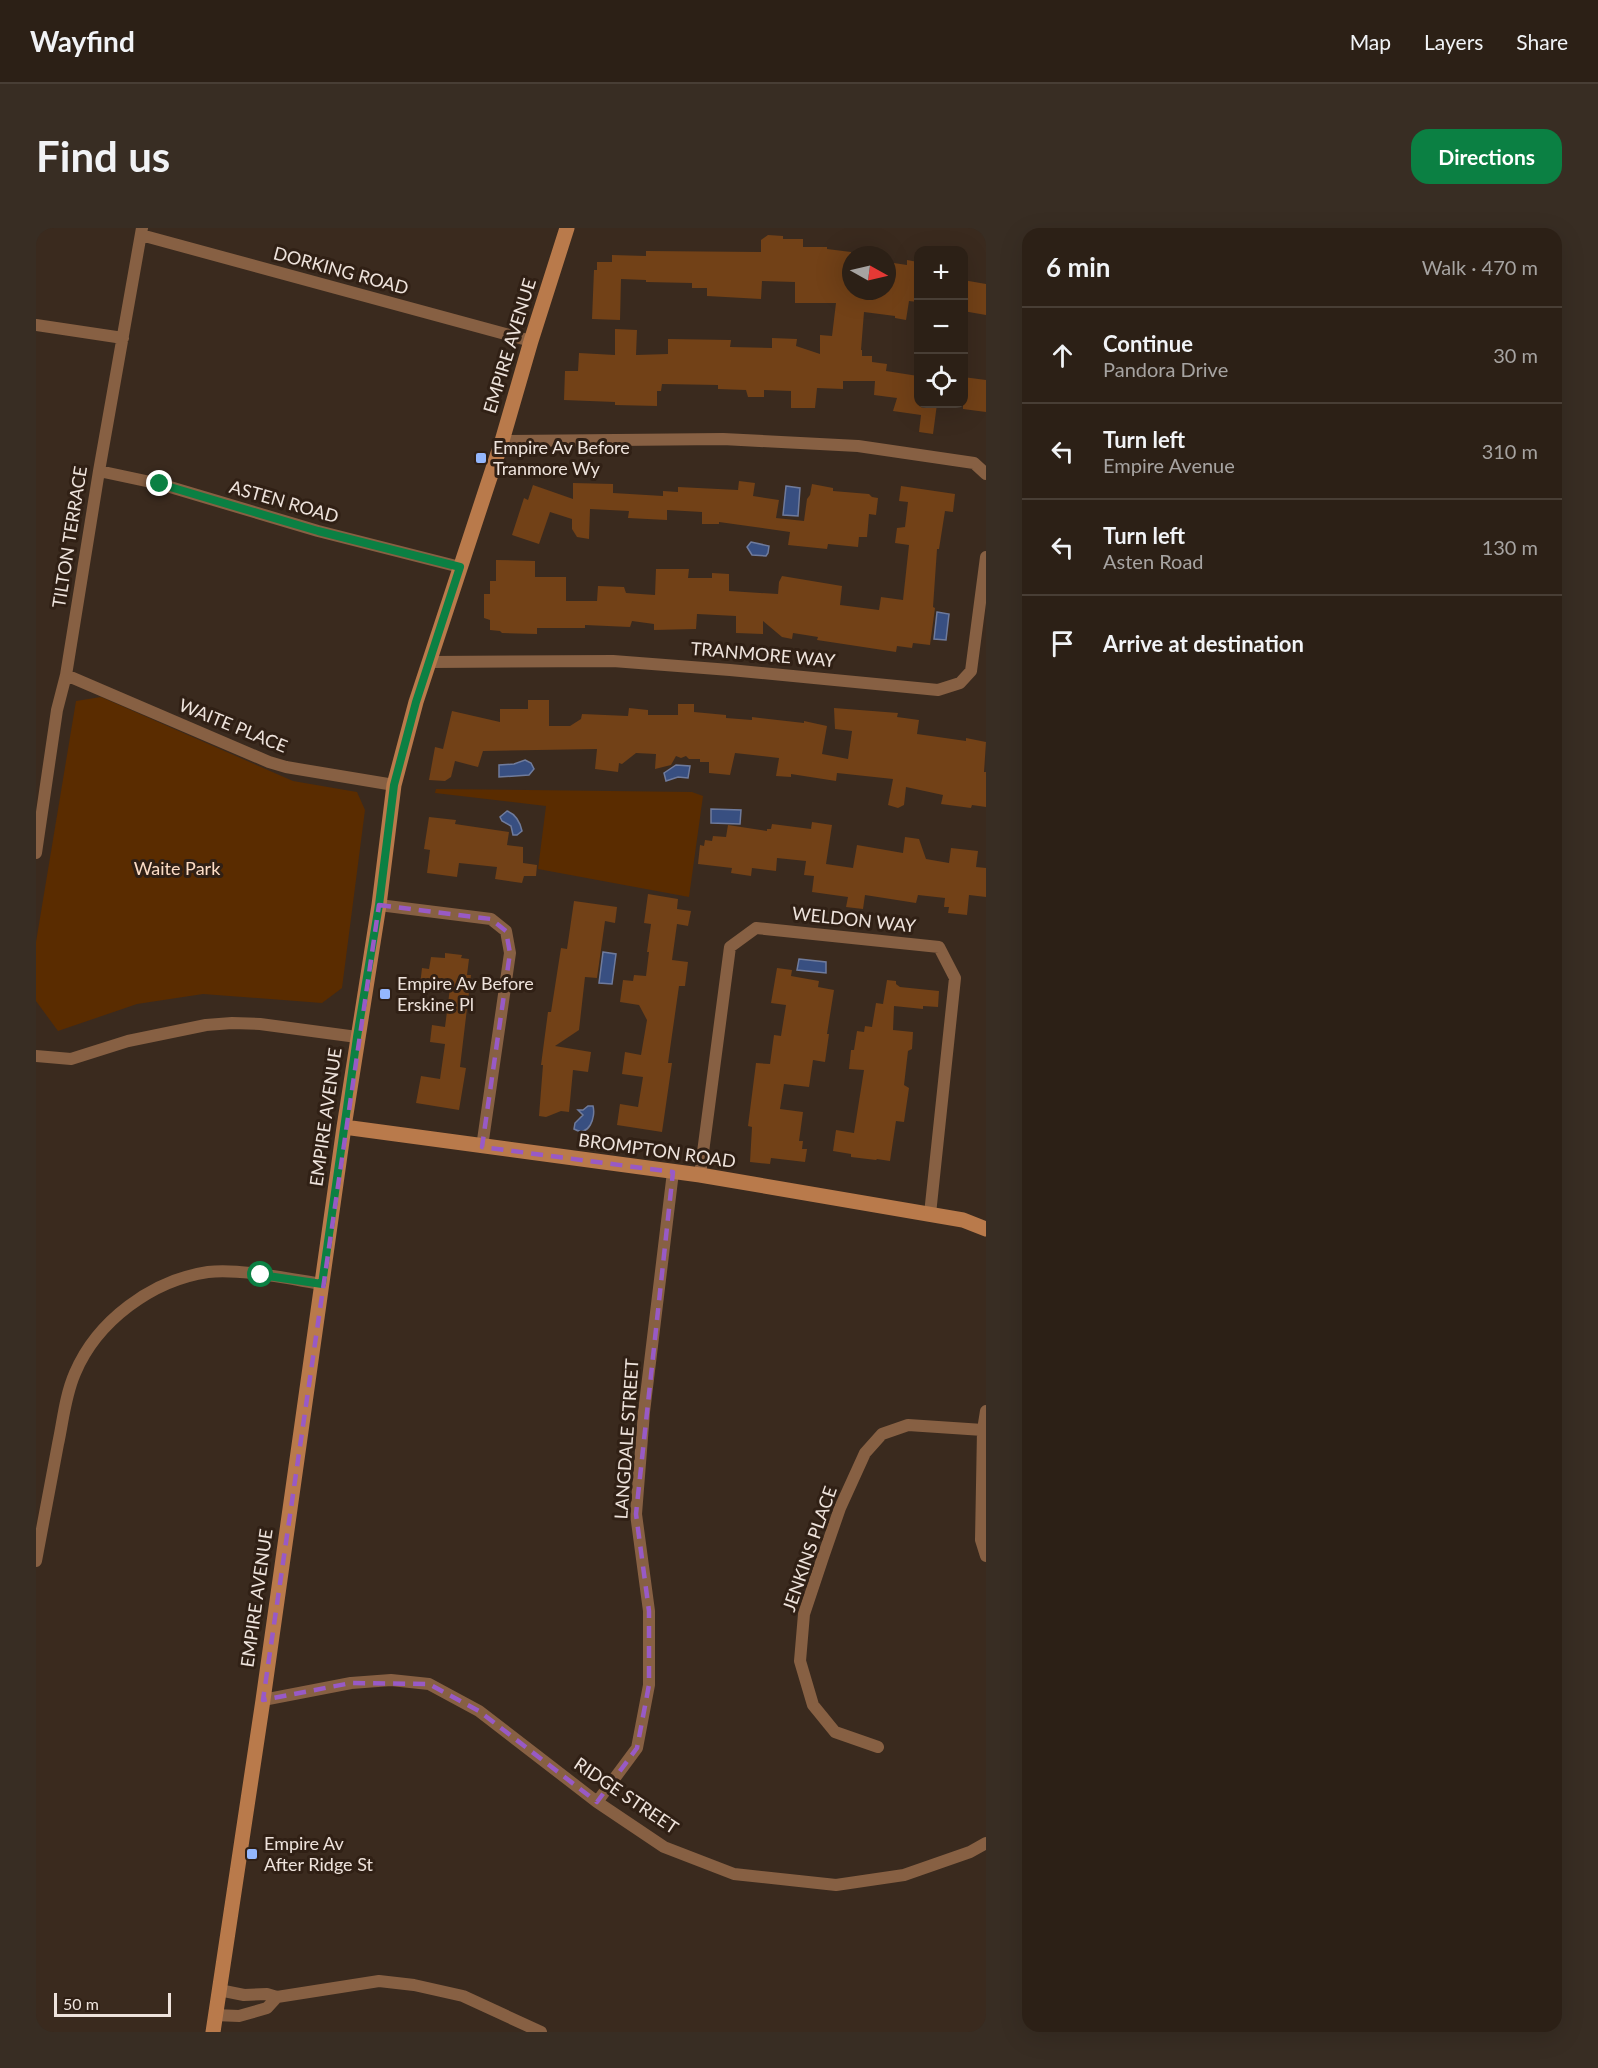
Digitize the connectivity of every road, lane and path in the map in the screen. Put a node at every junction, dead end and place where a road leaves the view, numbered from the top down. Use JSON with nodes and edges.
{"nodes":[{"id":1,"x":567,"y":228,"type":"edge"},
{"id":2,"x":142,"y":231,"type":"edge"},
{"id":3,"x":36,"y":325,"type":"edge"},
{"id":4,"x":123,"y":338,"type":"junction"},
{"id":5,"x":531,"y":341,"type":"junction"},
{"id":6,"x":502,"y":441,"type":"junction"},
{"id":7,"x":99,"y":471,"type":"junction"},
{"id":8,"x":986,"y":474,"type":"edge"},
{"id":9,"x":986,"y":557,"type":"edge"},
{"id":10,"x":460,"y":567,"type":"junction"},
{"id":11,"x":429,"y":662,"type":"junction"},
{"id":12,"x":66,"y":675,"type":"junction"},
{"id":13,"x":394,"y":785,"type":"junction"},
{"id":14,"x":40,"y":802,"type":"edge"},
{"id":15,"x":38,"y":822,"type":"edge"},
{"id":16,"x":36,"y":853,"type":"edge"},
{"id":17,"x":379,"y":905,"type":"junction"},
{"id":18,"x":357,"y":1037,"type":"junction"},
{"id":19,"x":36,"y":1056,"type":"edge"},
{"id":20,"x":344,"y":1127,"type":"junction"},
{"id":21,"x":482,"y":1147,"type":"junction"},
{"id":22,"x":673,"y":1172,"type":"junction"},
{"id":23,"x":700,"y":1176,"type":"junction"},
{"id":24,"x":930,"y":1214,"type":"junction"},
{"id":25,"x":986,"y":1217,"type":"edge"},
{"id":26,"x":963,"y":1220,"type":"junction"},
{"id":27,"x":986,"y":1229,"type":"edge"},
{"id":28,"x":322,"y":1284,"type":"junction"},
{"id":29,"x":986,"y":1411,"type":"edge"},
{"id":30,"x":983,"y":1430,"type":"junction"},
{"id":31,"x":986,"y":1556,"type":"edge"},
{"id":32,"x":36,"y":1561,"type":"edge"},
{"id":33,"x":263,"y":1700,"type":"junction"},
{"id":34,"x":878,"y":1747,"type":"dead end"},
{"id":35,"x":597,"y":1803,"type":"junction"},
{"id":36,"x":986,"y":1843,"type":"edge"},
{"id":37,"x":219,"y":1990,"type":"junction"},
{"id":38,"x":277,"y":1997,"type":"junction"},
{"id":39,"x":215,"y":2015,"type":"junction"},
{"id":40,"x":213,"y":2032,"type":"edge"},
{"id":41,"x":541,"y":2032,"type":"edge"}],
"edges":[{"from":1,"to":5,"type":"street","name":"EMPIRE AVENUE"},
{"from":2,"to":4,"type":"street","name":"TILTON TERRACE"},
{"from":2,"to":5,"type":"street","name":"DORKING ROAD"},
{"from":3,"to":4,"type":"street"},
{"from":4,"to":7,"type":"street","name":"TILTON TERRACE"},
{"from":5,"to":6,"type":"street","name":"EMPIRE AVENUE"},
{"from":6,"to":8,"type":"street"},
{"from":6,"to":10,"type":"street","name":"EMPIRE AVENUE"},
{"from":7,"to":10,"type":"street","name":"ASTEN ROAD"},
{"from":7,"to":12,"type":"street","name":"TILTON TERRACE"},
{"from":9,"to":11,"type":"street","name":"TRANMORE WAY"},
{"from":10,"to":11,"type":"street","name":"EMPIRE AVENUE"},
{"from":11,"to":13,"type":"street","name":"EMPIRE AVENUE"},
{"from":12,"to":13,"type":"street","name":"WAITE PLACE"},
{"from":12,"to":14,"type":"street","name":"TILTON TERRACE"},
{"from":13,"to":17,"type":"street","name":"EMPIRE AVENUE"},
{"from":14,"to":15,"type":"street","name":"TILTON TERRACE"},
{"from":15,"to":16,"type":"street","name":"TILTON TERRACE"},
{"from":17,"to":18,"type":"street","name":"EMPIRE AVENUE"},
{"from":17,"to":21,"type":"street"},
{"from":18,"to":19,"type":"street"},
{"from":18,"to":20,"type":"street","name":"EMPIRE AVENUE"},
{"from":20,"to":21,"type":"street","name":"BROMPTON ROAD"},
{"from":20,"to":28,"type":"street","name":"EMPIRE AVENUE"},
{"from":21,"to":22,"type":"street","name":"BROMPTON ROAD"},
{"from":22,"to":23,"type":"street","name":"BROMPTON ROAD"},
{"from":22,"to":35,"type":"street","name":"LANGDALE STREET"},
{"from":23,"to":24,"type":"street","name":"BROMPTON ROAD"},
{"from":23,"to":24,"type":"street","name":"WELDON WAY"},
{"from":24,"to":26,"type":"street","name":"BROMPTON ROAD"},
{"from":25,"to":26,"type":"street","name":"BROMPTON ROAD"},
{"from":26,"to":27,"type":"street","name":"BROMPTON ROAD"},
{"from":28,"to":32,"type":"street"},
{"from":28,"to":33,"type":"street","name":"EMPIRE AVENUE"},
{"from":29,"to":30,"type":"street"},
{"from":30,"to":31,"type":"street"},
{"from":30,"to":34,"type":"street","name":"JENKINS PLACE"},
{"from":33,"to":35,"type":"street","name":"RIDGE STREET"},
{"from":33,"to":37,"type":"street","name":"EMPIRE AVENUE"},
{"from":35,"to":36,"type":"street","name":"RIDGE STREET"},
{"from":37,"to":38,"type":"street"},
{"from":37,"to":39,"type":"street","name":"EMPIRE AVENUE"},
{"from":38,"to":39,"type":"street"},
{"from":38,"to":41,"type":"street"},
{"from":39,"to":40,"type":"street","name":"EMPIRE AVENUE"}]}
